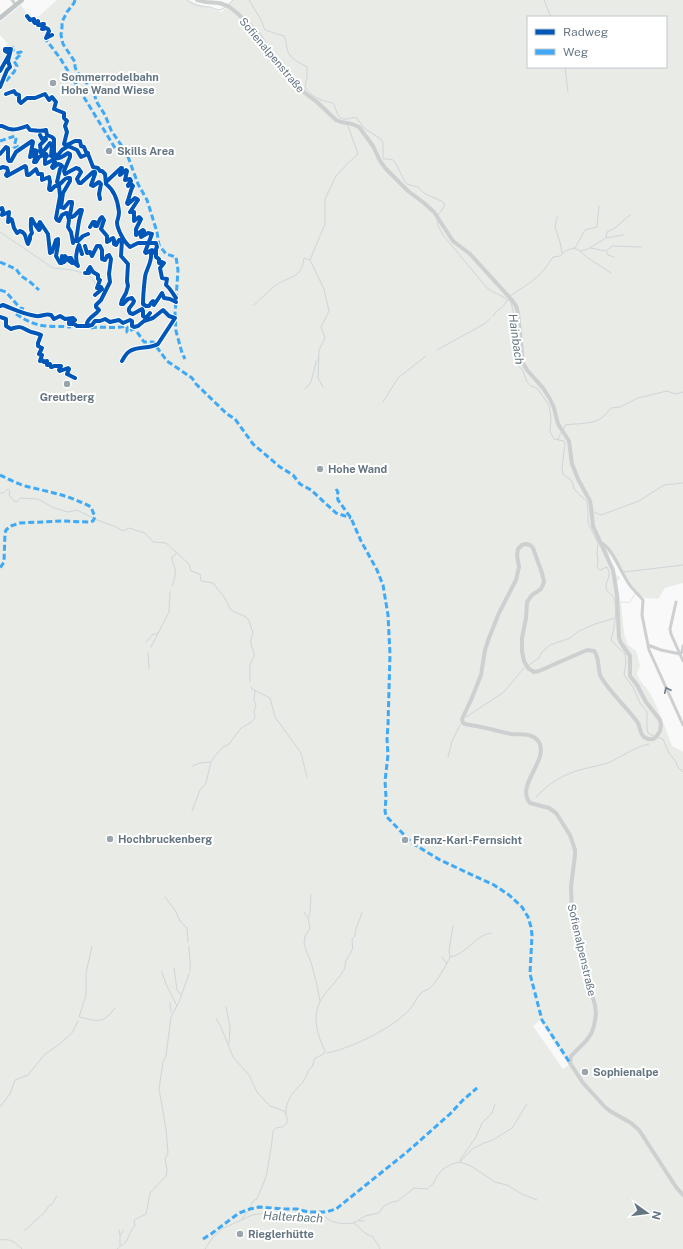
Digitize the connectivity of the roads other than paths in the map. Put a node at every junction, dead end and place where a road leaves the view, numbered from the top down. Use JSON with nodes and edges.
{"nodes":[{"id":1,"x":12,"y":0,"type":"edge"},
{"id":2,"x":22,"y":0,"type":"edge"},
{"id":3,"x":197,"y":0,"type":"edge"},
{"id":4,"x":16,"y":5,"type":"junction"},
{"id":5,"x":0,"y":18,"type":"edge"},
{"id":6,"x":601,"y":543,"type":"junction"},
{"id":7,"x":676,"y":602,"type":"dead end"},
{"id":8,"x":648,"y":645,"type":"junction"},
{"id":9,"x":683,"y":646,"type":"edge"},
{"id":10,"x":680,"y":654,"type":"junction"},
{"id":11,"x":683,"y":661,"type":"edge"},
{"id":12,"x":683,"y":725,"type":"edge"},
{"id":13,"x":683,"y":1195,"type":"edge"}],
"edges":[{"from":1,"to":4,"type":"street"},
{"from":2,"to":4,"type":"main road"},
{"from":3,"to":6,"type":"street","name":"Sofienalpenstraße"},
{"from":4,"to":5,"type":"main road"},
{"from":6,"to":8,"type":"street"},
{"from":6,"to":13,"type":"street","name":"Sofienalpenstraße"},
{"from":7,"to":10,"type":"street"},
{"from":8,"to":10,"type":"street"},
{"from":12,"to":8,"type":"street","one_way":true},
{"from":9,"to":10,"type":"street"},
{"from":10,"to":11,"type":"street"}]}
